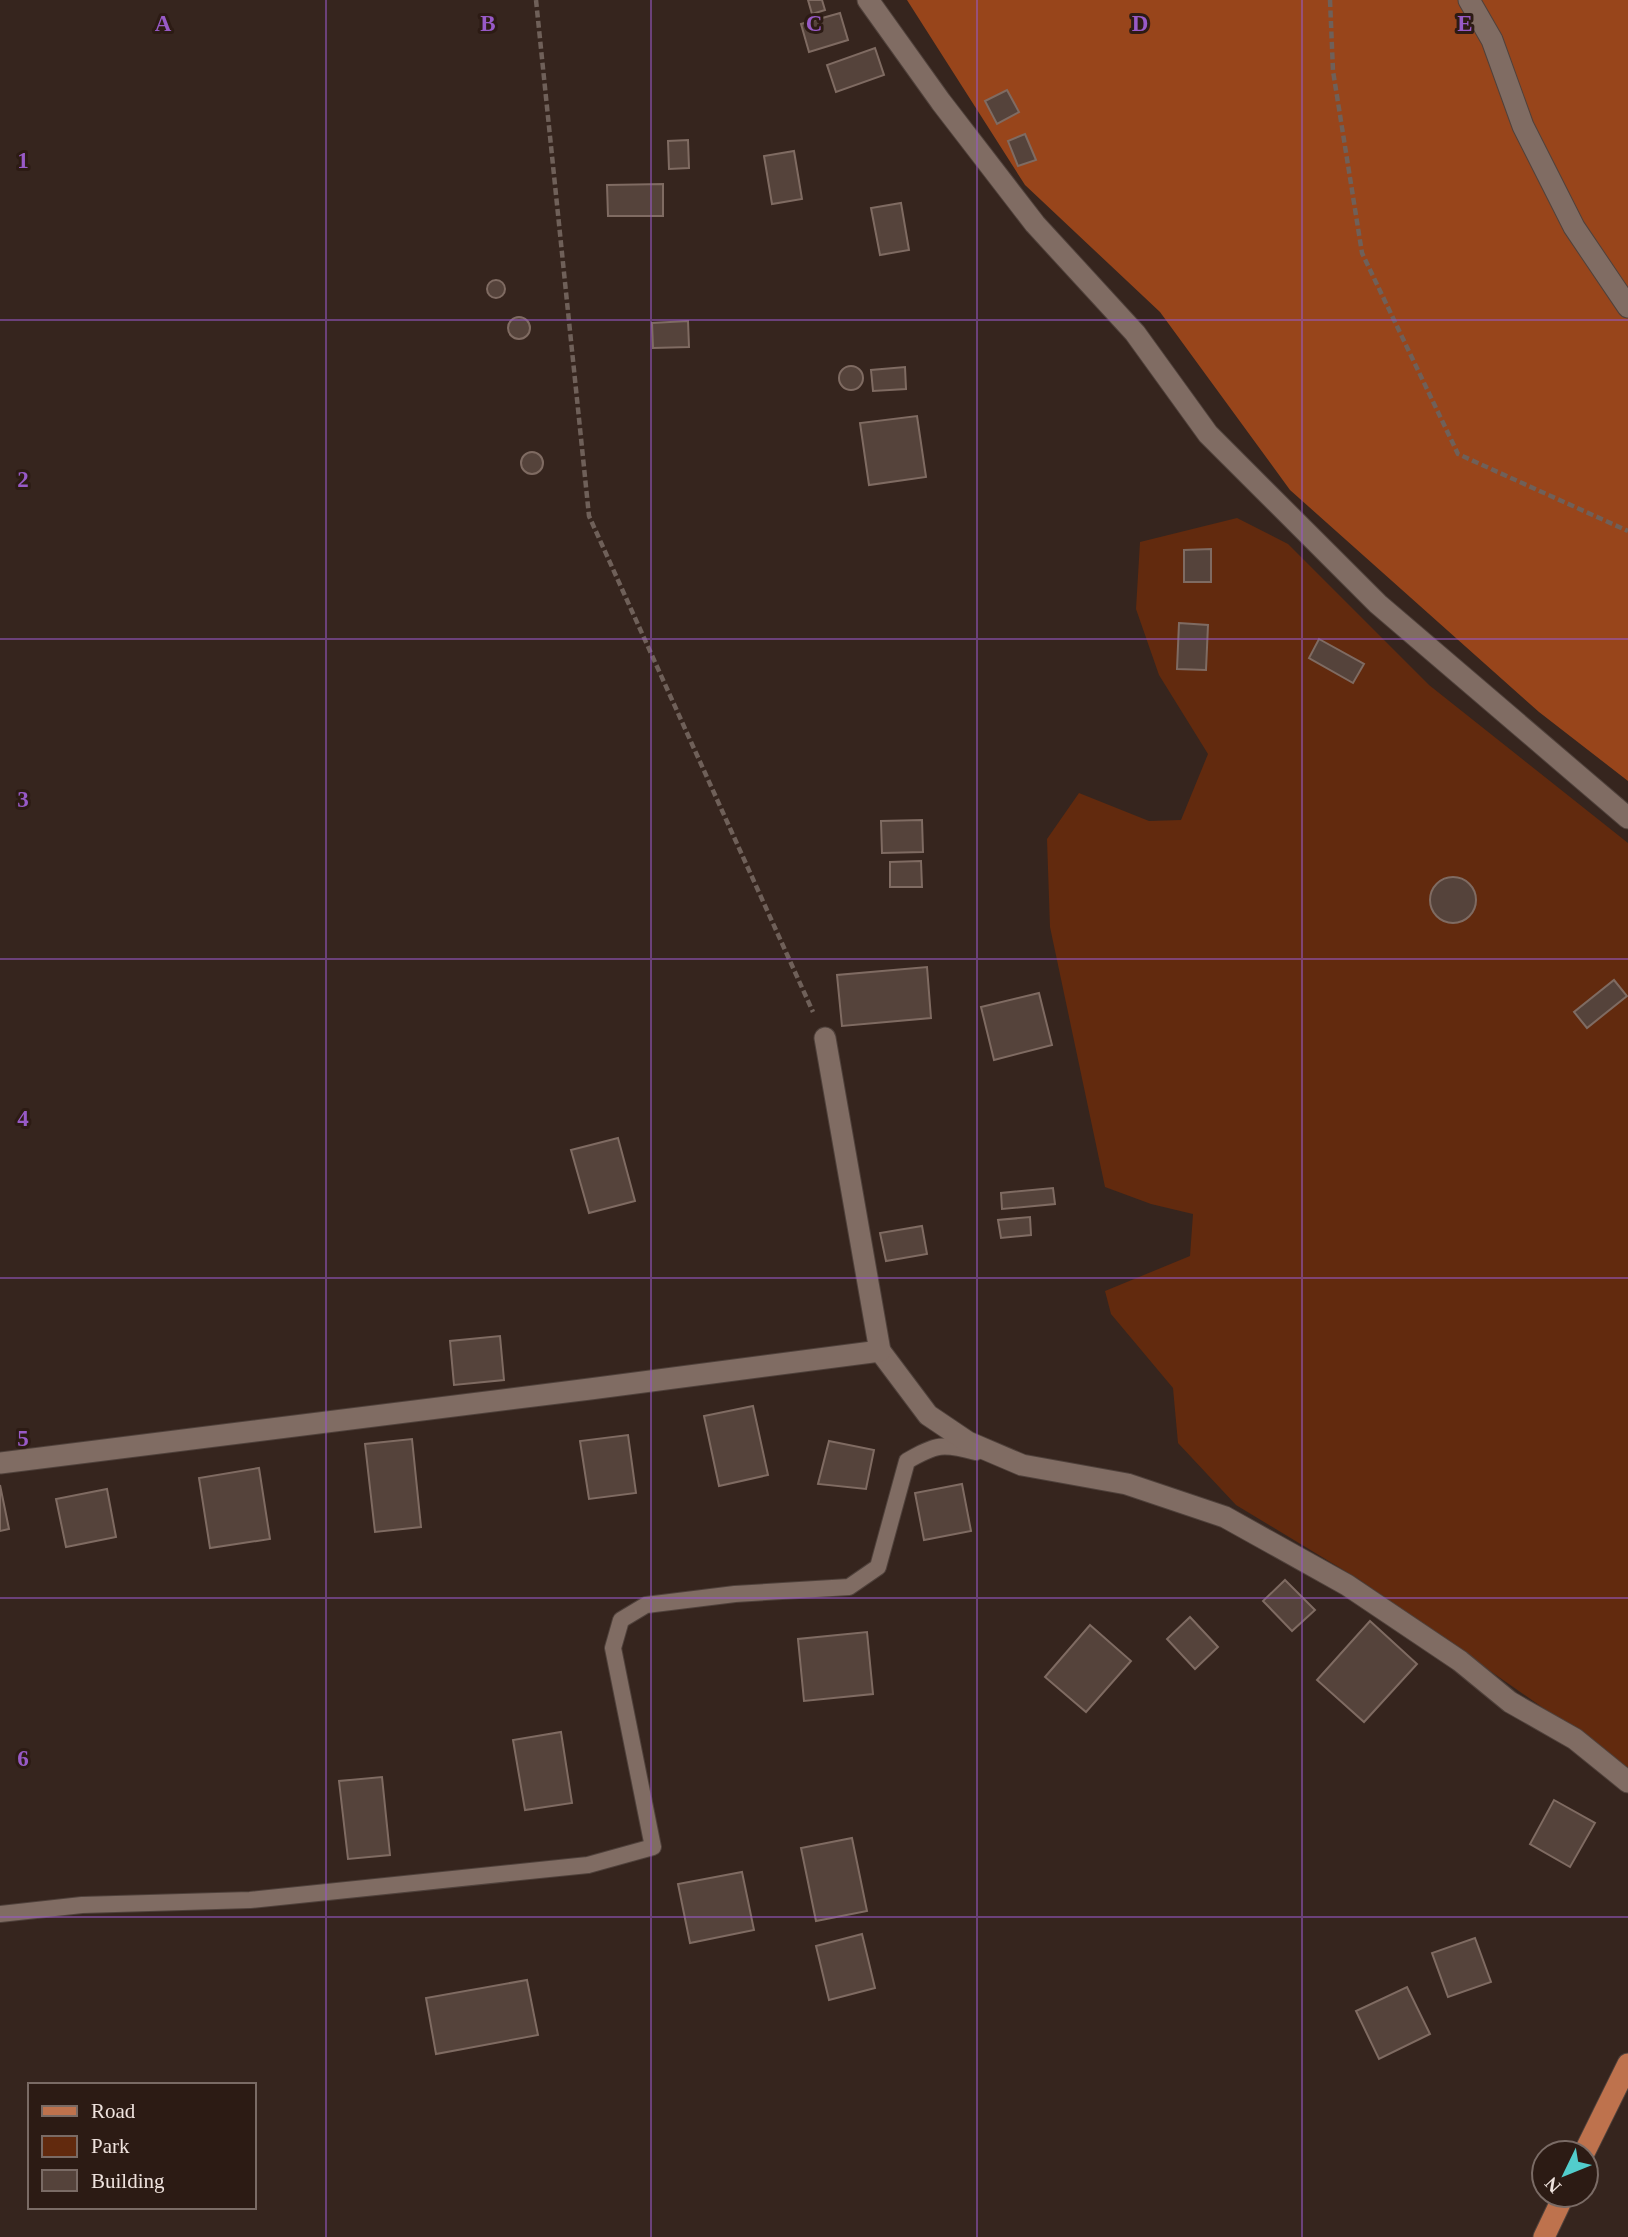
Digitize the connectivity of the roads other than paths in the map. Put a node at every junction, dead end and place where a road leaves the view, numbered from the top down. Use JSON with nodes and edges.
{"nodes":[{"id":1,"x":869,"y":0,"type":"edge"},
{"id":2,"x":1469,"y":0,"type":"edge"},
{"id":3,"x":1628,"y":307,"type":"edge"},
{"id":4,"x":1628,"y":818,"type":"edge"},
{"id":5,"x":825,"y":1038,"type":"road end"},
{"id":6,"x":880,"y":1351,"type":"junction"},
{"id":7,"x":0,"y":1463,"type":"edge"},
{"id":8,"x":1022,"y":1465,"type":"junction"},
{"id":9,"x":1628,"y":1782,"type":"edge"},
{"id":10,"x":0,"y":1914,"type":"edge"},
{"id":11,"x":1628,"y":2064,"type":"edge"},
{"id":12,"x":1591,"y":2139,"type":"edge"},
{"id":13,"x":1557,"y":2209,"type":"edge"},
{"id":14,"x":1544,"y":2237,"type":"edge"}],
"edges":[{"from":1,"to":4,"type":"street"},
{"from":2,"to":3,"type":"street"},
{"from":5,"to":6,"type":"street"},
{"from":6,"to":7,"type":"street"},
{"from":6,"to":8,"type":"street"},
{"from":8,"to":9,"type":"street"},
{"from":8,"to":10,"type":"lane"},
{"from":11,"to":12,"type":"main road"},
{"from":13,"to":14,"type":"main road"}]}
